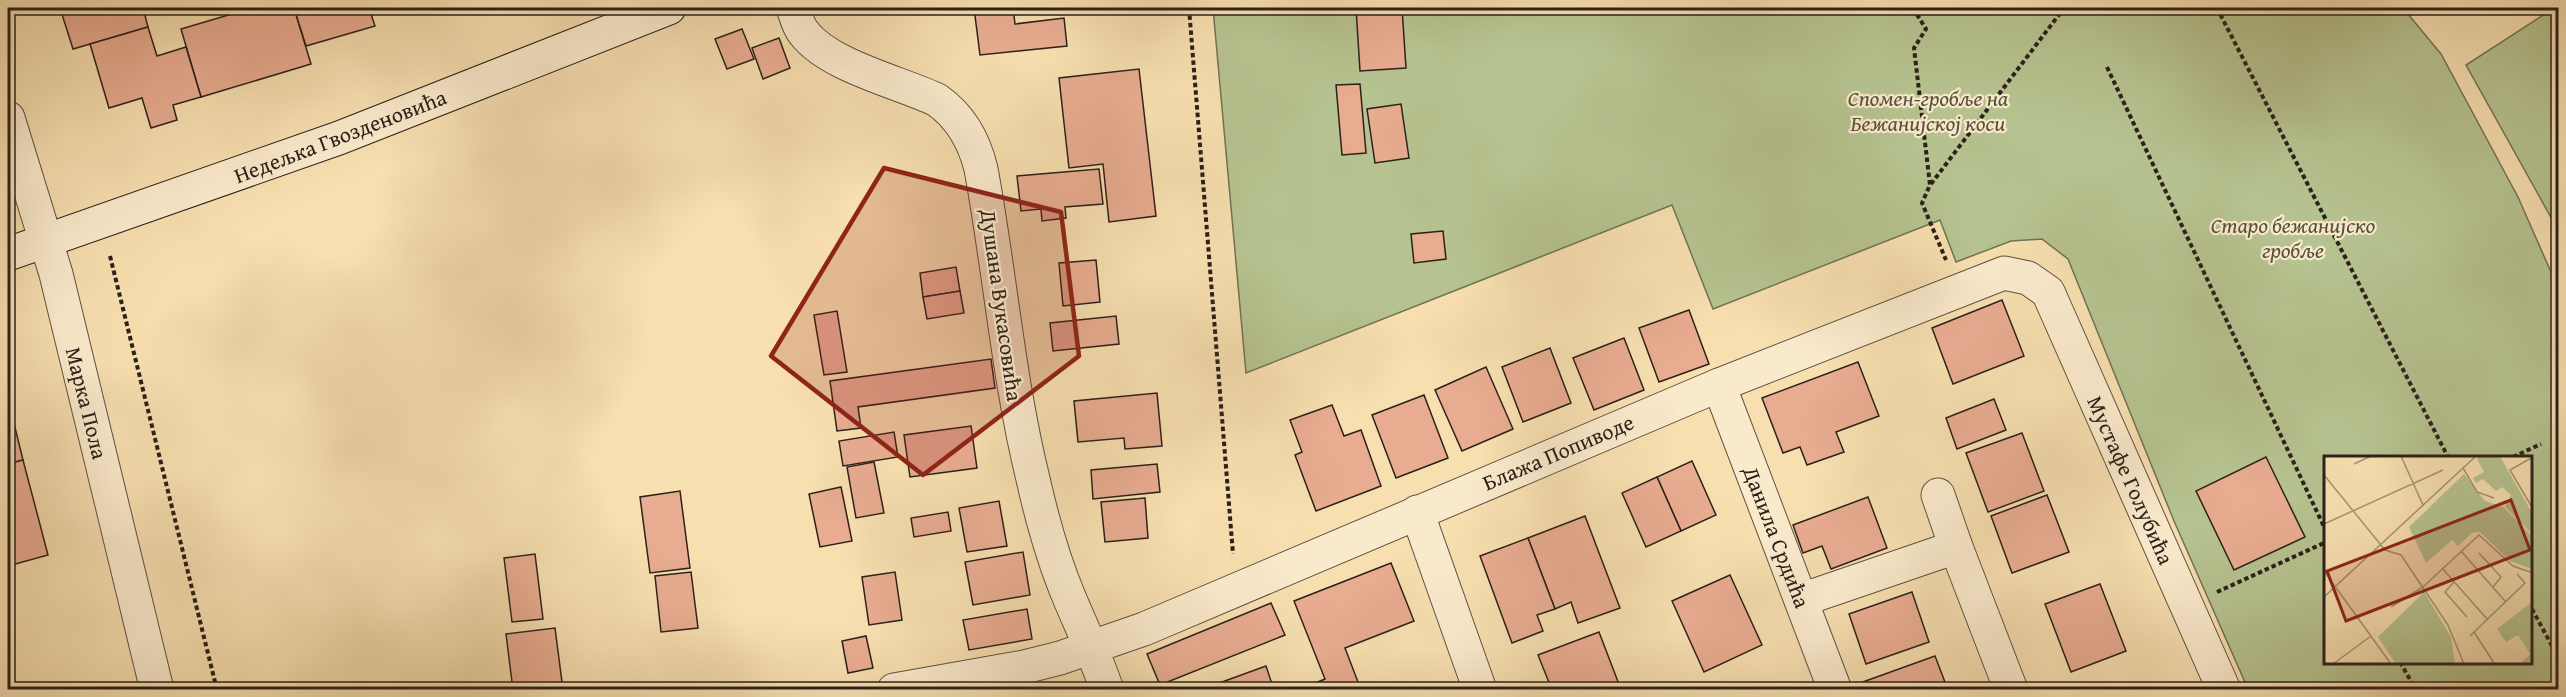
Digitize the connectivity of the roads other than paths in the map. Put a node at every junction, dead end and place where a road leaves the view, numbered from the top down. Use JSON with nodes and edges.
{"nodes":[{"id":1,"x":669,"y":8,"type":"edge"},
{"id":2,"x":793,"y":8,"type":"edge"},
{"id":3,"x":8,"y":118,"type":"edge"},
{"id":4,"x":47,"y":240,"type":"junction"},
{"id":5,"x":8,"y":254,"type":"edge"},
{"id":6,"x":2028,"y":278,"type":"joint"},
{"id":7,"x":1719,"y":385,"type":"junction"},
{"id":8,"x":1938,"y":495,"type":"dead end"},
{"id":9,"x":1417,"y":512,"type":"junction"},
{"id":10,"x":1956,"y":547,"type":"junction"},
{"id":11,"x":1801,"y":600,"type":"junction"},
{"id":12,"x":1093,"y":648,"type":"junction"},
{"id":13,"x":157,"y":690,"type":"edge"},
{"id":14,"x":894,"y":690,"type":"edge"},
{"id":15,"x":1107,"y":690,"type":"edge"},
{"id":16,"x":1480,"y":690,"type":"edge"},
{"id":17,"x":1835,"y":690,"type":"edge"},
{"id":18,"x":2012,"y":690,"type":"edge"},
{"id":19,"x":2224,"y":690,"type":"edge"}],
"edges":[{"from":1,"to":4,"type":"street","name":"Недељка Гвозденовића"},
{"from":2,"to":12,"type":"street","name":"Душана Вукасовића"},
{"from":3,"to":4,"type":"street","name":"Марка Пола"},
{"from":4,"to":5,"type":"street","name":"Недељка Гвозденовића"},
{"from":4,"to":13,"type":"street","name":"Марка Пола"},
{"from":6,"to":7,"type":"street","name":"Блажа Попиводе"},
{"from":6,"to":19,"type":"street","name":"Мустафе Голубића"},
{"from":7,"to":9,"type":"street","name":"Блажа Попиводе"},
{"from":7,"to":11,"type":"street","name":"Данила Срдића"},
{"from":8,"to":10,"type":"street"},
{"from":9,"to":12,"type":"street","name":"Блажа Попиводе"},
{"from":9,"to":16,"type":"street"},
{"from":10,"to":11,"type":"street"},
{"from":10,"to":18,"type":"street"},
{"from":11,"to":17,"type":"street","name":"Данила Срдића"},
{"from":12,"to":14,"type":"street","name":"Блажа Попиводе"},
{"from":12,"to":15,"type":"street","name":"Душана Вукасовића"}]}
